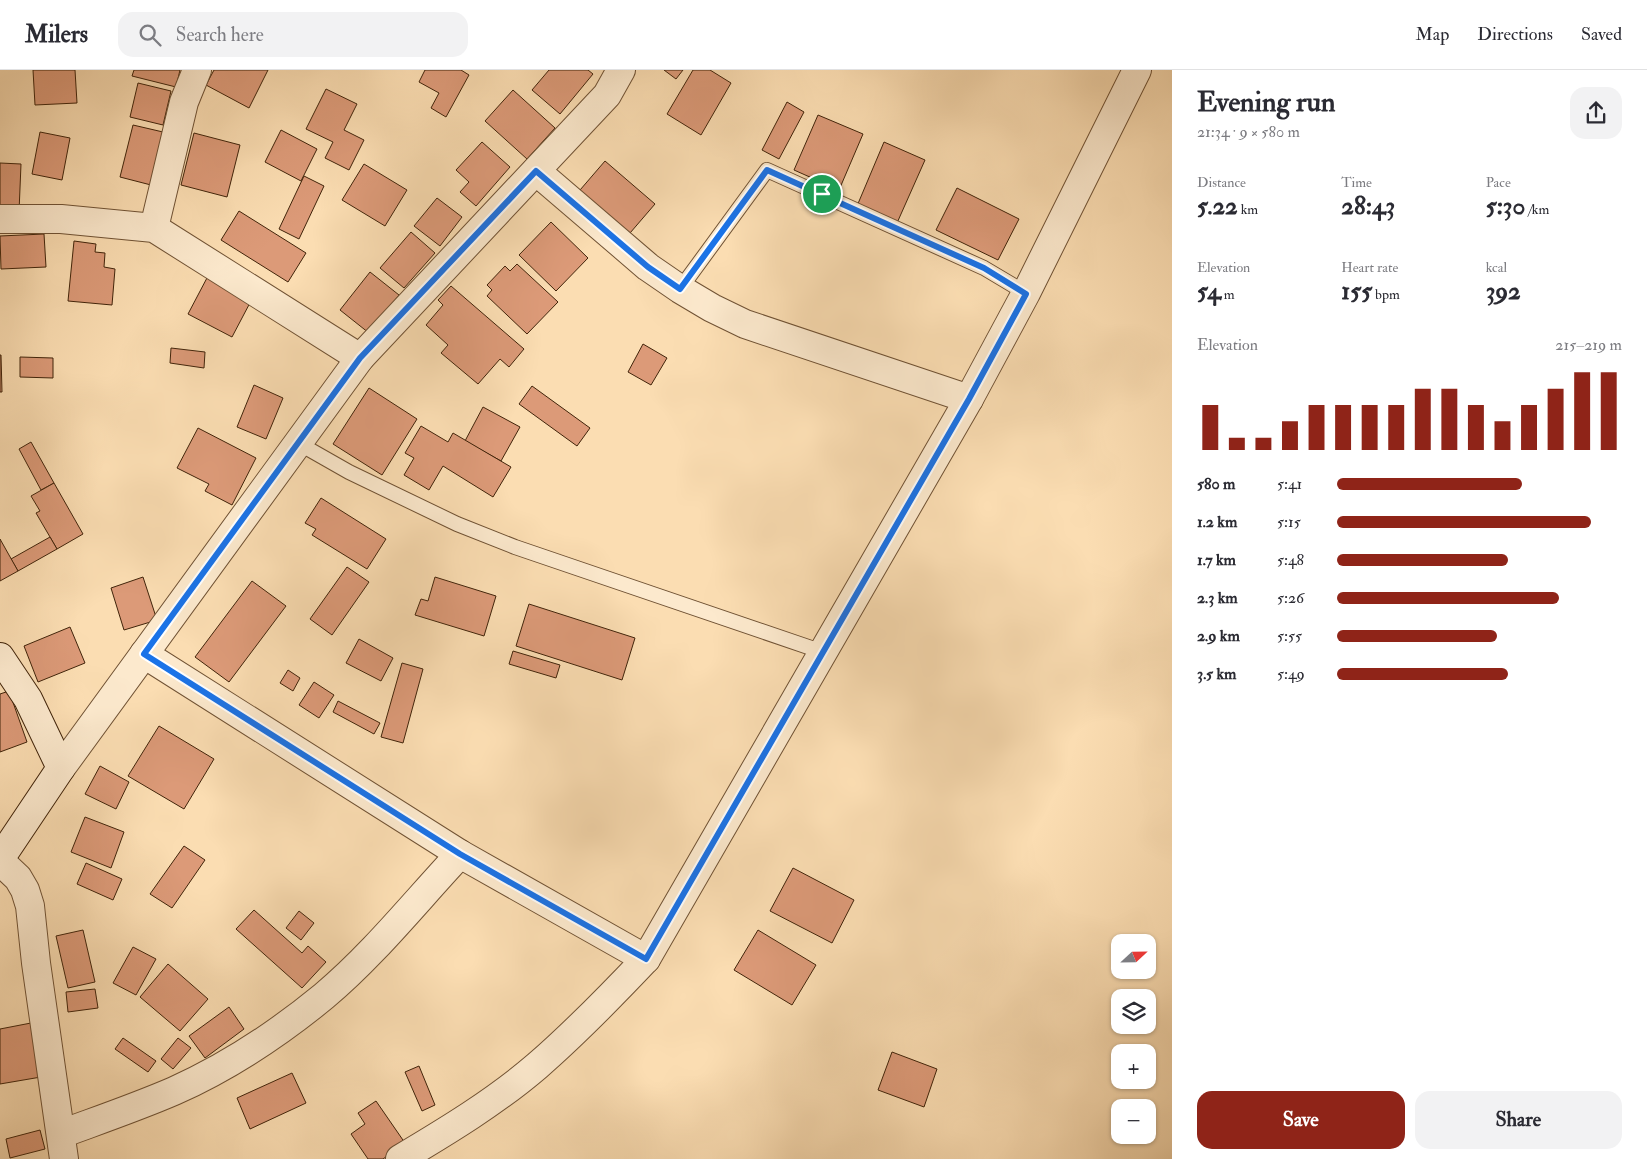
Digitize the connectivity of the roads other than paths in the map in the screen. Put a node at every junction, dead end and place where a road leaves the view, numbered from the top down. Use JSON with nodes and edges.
{"nodes":[{"id":1,"x":197,"y":70,"type":"edge"},
{"id":2,"x":621,"y":70,"type":"edge"},
{"id":3,"x":1137,"y":70,"type":"edge"},
{"id":4,"x":536,"y":171,"type":"junction"},
{"id":5,"x":0,"y":219,"type":"edge"},
{"id":6,"x":154,"y":228,"type":"junction"},
{"id":7,"x":680,"y":289,"type":"junction"},
{"id":8,"x":1026,"y":294,"type":"junction"},
{"id":9,"x":360,"y":358,"type":"junction"},
{"id":10,"x":969,"y":399,"type":"junction"},
{"id":11,"x":298,"y":444,"type":"junction"},
{"id":12,"x":823,"y":652,"type":"junction"},
{"id":13,"x":144,"y":654,"type":"junction"},
{"id":14,"x":0,"y":657,"type":"edge"},
{"id":15,"x":61,"y":768,"type":"junction"},
{"id":16,"x":460,"y":854,"type":"junction"},
{"id":17,"x":0,"y":860,"type":"edge"},
{"id":18,"x":646,"y":959,"type":"junction"},
{"id":19,"x":62,"y":1147,"type":"edge"},
{"id":20,"x":400,"y":1159,"type":"edge"}],
"edges":[{"from":1,"to":6,"type":"street"},
{"from":2,"to":4,"type":"street"},
{"from":3,"to":8,"type":"street"},
{"from":4,"to":7,"type":"street"},
{"from":4,"to":9,"type":"street"},
{"from":5,"to":6,"type":"street"},
{"from":6,"to":9,"type":"street"},
{"from":7,"to":8,"type":"lane"},
{"from":7,"to":10,"type":"street"},
{"from":8,"to":10,"type":"street"},
{"from":9,"to":11,"type":"street"},
{"from":10,"to":12,"type":"street"},
{"from":11,"to":12,"type":"lane"},
{"from":11,"to":13,"type":"street"},
{"from":12,"to":18,"type":"street"},
{"from":13,"to":15,"type":"street"},
{"from":13,"to":16,"type":"street"},
{"from":14,"to":15,"type":"street"},
{"from":15,"to":17,"type":"street"},
{"from":16,"to":18,"type":"street"},
{"from":16,"to":19,"type":"street"},
{"from":17,"to":19,"type":"street"},
{"from":18,"to":20,"type":"street"}]}
